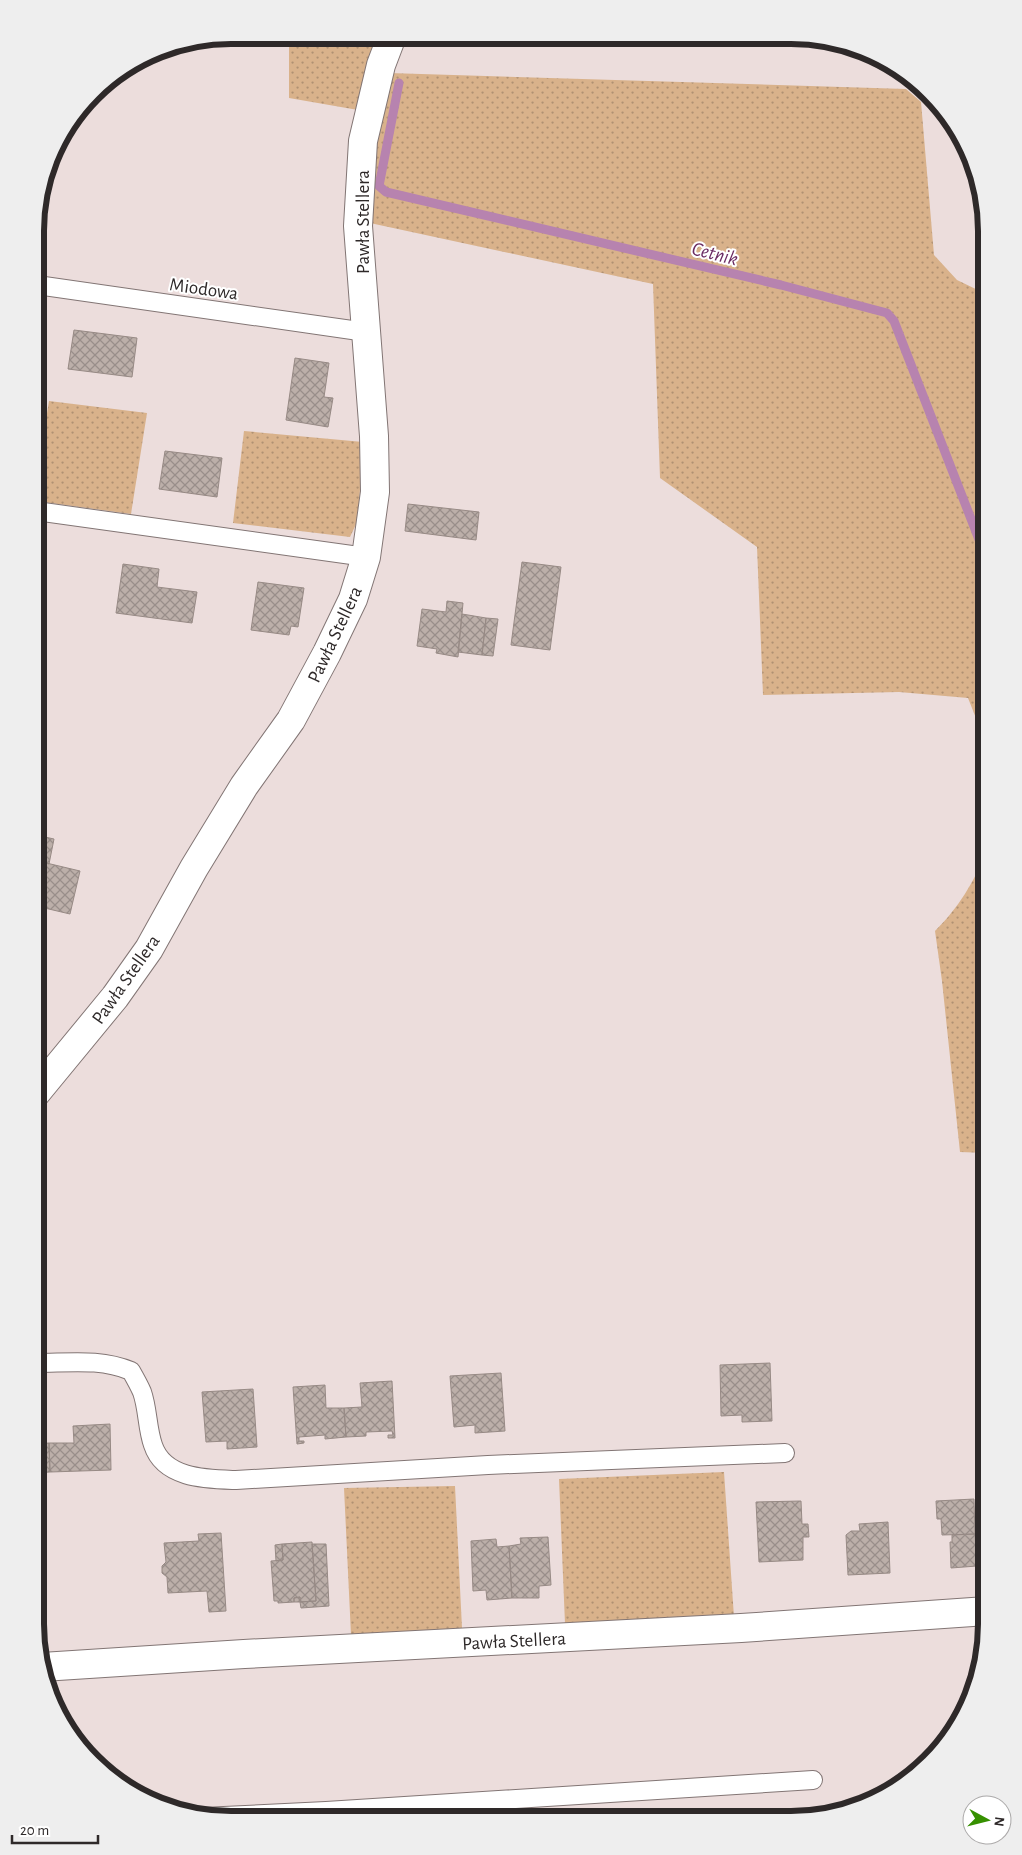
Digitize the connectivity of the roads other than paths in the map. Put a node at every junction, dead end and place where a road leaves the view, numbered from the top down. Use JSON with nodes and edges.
{"nodes":[{"id":1,"x":389,"y":44,"type":"edge"},
{"id":2,"x":44,"y":286,"type":"edge"},
{"id":3,"x":366,"y":332,"type":"junction"},
{"id":4,"x":44,"y":512,"type":"edge"},
{"id":5,"x":366,"y":556,"type":"junction"},
{"id":6,"x":44,"y":1083,"type":"edge"},
{"id":7,"x":44,"y":1363,"type":"edge"},
{"id":8,"x":785,"y":1453,"type":"dead end"},
{"id":9,"x":978,"y":1612,"type":"edge"},
{"id":10,"x":48,"y":1667,"type":"edge"},
{"id":11,"x":814,"y":1780,"type":"dead end"},
{"id":12,"x":326,"y":1811,"type":"edge"}],
"edges":[{"from":1,"to":3,"type":"street","name":"Pawła Stellera"},
{"from":2,"to":3,"type":"lane","name":"Miodowa"},
{"from":3,"to":5,"type":"street","name":"Pawła Stellera"},
{"from":4,"to":5,"type":"lane"},
{"from":5,"to":6,"type":"street","name":"Pawła Stellera"},
{"from":7,"to":8,"type":"lane"},
{"from":9,"to":10,"type":"street","name":"Pawła Stellera"},
{"from":11,"to":12,"type":"lane"}]}
